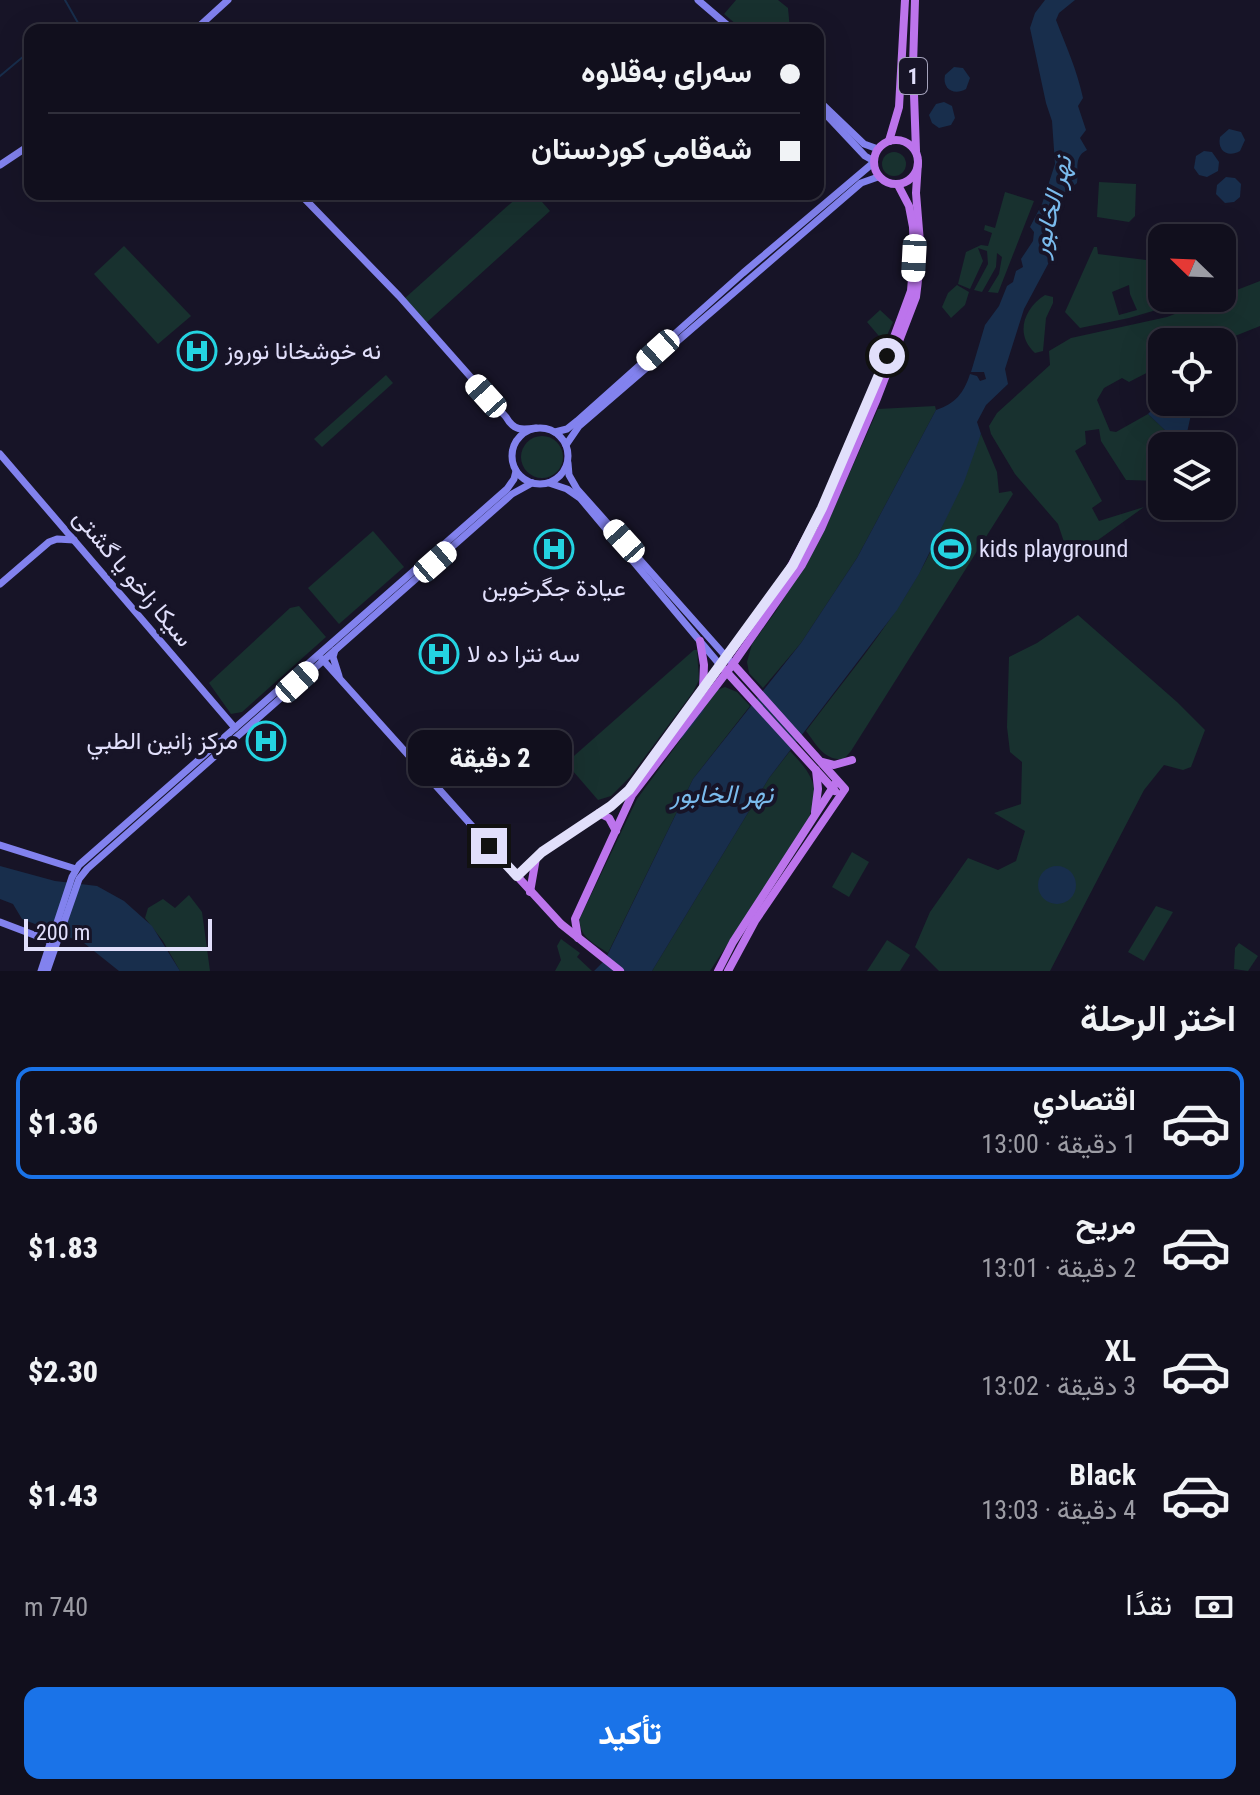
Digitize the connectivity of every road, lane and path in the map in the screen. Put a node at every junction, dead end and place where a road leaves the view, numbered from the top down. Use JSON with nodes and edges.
{"nodes":[{"id":1,"x":228,"y":0,"type":"edge"},
{"id":2,"x":698,"y":0,"type":"edge"},
{"id":3,"x":905,"y":0,"type":"edge"},
{"id":4,"x":915,"y":0,"type":"edge"},
{"id":5,"x":202,"y":24,"type":"edge"},
{"id":6,"x":726,"y":24,"type":"edge"},
{"id":7,"x":824,"y":106,"type":"edge"},
{"id":8,"x":824,"y":112,"type":"edge"},
{"id":9,"x":889,"y":141,"type":"junction"},
{"id":10,"x":24,"y":149,"type":"edge"},
{"id":11,"x":878,"y":149,"type":"junction"},
{"id":12,"x":916,"y":151,"type":"junction"},
{"id":13,"x":874,"y":162,"type":"junction"},
{"id":14,"x":918,"y":162,"type":"junction"},
{"id":15,"x":0,"y":165,"type":"edge"},
{"id":16,"x":878,"y":177,"type":"junction"},
{"id":17,"x":898,"y":185,"type":"junction"},
{"id":18,"x":306,"y":200,"type":"edge"},
{"id":19,"x":506,"y":417,"type":"junction"},
{"id":20,"x":536,"y":428,"type":"junction"},
{"id":21,"x":555,"y":432,"type":"junction"},
{"id":22,"x":515,"y":444,"type":"junction"},
{"id":23,"x":566,"y":445,"type":"junction"},
{"id":24,"x":0,"y":454,"type":"edge"},
{"id":25,"x":568,"y":463,"type":"junction"},
{"id":26,"x":516,"y":471,"type":"junction"},
{"id":27,"x":532,"y":483,"type":"junction"},
{"id":28,"x":549,"y":483,"type":"junction"},
{"id":29,"x":74,"y":540,"type":"junction"},
{"id":30,"x":0,"y":584,"type":"edge"},
{"id":31,"x":700,"y":641,"type":"junction"},
{"id":32,"x":748,"y":642,"type":"junction"},
{"id":33,"x":336,"y":647,"type":"junction"},
{"id":34,"x":322,"y":659,"type":"junction"},
{"id":35,"x":723,"y":661,"type":"junction"},
{"id":36,"x":730,"y":668,"type":"junction"},
{"id":37,"x":743,"y":680,"type":"junction"},
{"id":38,"x":342,"y":682,"type":"junction"},
{"id":39,"x":708,"y":690,"type":"junction"},
{"id":40,"x":239,"y":728,"type":"junction"},
{"id":41,"x":852,"y":760,"type":"dead end"},
{"id":42,"x":817,"y":763,"type":"junction"},
{"id":43,"x":835,"y":785,"type":"junction"},
{"id":44,"x":599,"y":813,"type":"junction"},
{"id":45,"x":813,"y":820,"type":"junction"},
{"id":46,"x":617,"y":832,"type":"junction"},
{"id":47,"x":0,"y":845,"type":"edge"},
{"id":48,"x":536,"y":858,"type":"junction"},
{"id":49,"x":76,"y":875,"type":"junction"},
{"id":50,"x":517,"y":876,"type":"junction"},
{"id":51,"x":530,"y":892,"type":"junction"},
{"id":52,"x":579,"y":911,"type":"junction"},
{"id":53,"x":555,"y":919,"type":"junction"},
{"id":54,"x":0,"y":922,"type":"edge"},
{"id":55,"x":56,"y":933,"type":"junction"},
{"id":56,"x":580,"y":940,"type":"junction"},
{"id":57,"x":50,"y":941,"type":"junction"},
{"id":58,"x":41,"y":971,"type":"edge"},
{"id":59,"x":47,"y":971,"type":"edge"},
{"id":60,"x":620,"y":971,"type":"edge"},
{"id":61,"x":718,"y":971,"type":"edge"},
{"id":62,"x":728,"y":971,"type":"edge"}],
"edges":[{"from":1,"to":5,"type":"main road"},
{"from":2,"to":6,"type":"main road"},
{"from":3,"to":9,"type":"main road"},
{"from":4,"to":12,"type":"main road","number":"1"},
{"from":7,"to":11,"type":"main road"},
{"from":8,"to":13,"type":"main road"},
{"from":9,"to":11,"type":"main road"},
{"from":9,"to":12,"type":"main road"},
{"from":10,"to":15,"type":"main road"},
{"from":11,"to":13,"type":"main road"},
{"from":12,"to":14,"type":"main road"},
{"from":13,"to":16,"type":"main road"},
{"from":13,"to":21,"type":"main road"},
{"from":14,"to":17,"type":"main road"},
{"from":14,"to":32,"type":"main road"},
{"from":16,"to":17,"type":"main road"},
{"from":16,"to":23,"type":"main road"},
{"from":17,"to":35,"type":"main road"},
{"from":18,"to":19,"type":"main road"},
{"from":19,"to":20,"type":"main road"},
{"from":19,"to":22,"type":"main road"},
{"from":20,"to":21,"type":"main road"},
{"from":20,"to":22,"type":"main road"},
{"from":21,"to":23,"type":"main road"},
{"from":22,"to":26,"type":"main road"},
{"from":23,"to":25,"type":"main road"},
{"from":24,"to":29,"type":"main road","name":"سیکا زاخو یا گشتى"},
{"from":25,"to":28,"type":"main road"},
{"from":25,"to":35,"type":"main road"},
{"from":26,"to":27,"type":"main road"},
{"from":26,"to":40,"type":"main road"},
{"from":27,"to":28,"type":"main road"},
{"from":27,"to":33,"type":"main road"},
{"from":28,"to":31,"type":"main road"},
{"from":29,"to":30,"type":"main road"},
{"from":29,"to":40,"type":"main road","name":"سیکا زاخو یا گشتى"},
{"from":31,"to":35,"type":"main road"},
{"from":31,"to":39,"type":"main road"},
{"from":32,"to":36,"type":"main road"},
{"from":32,"to":37,"type":"main road"},
{"from":33,"to":34,"type":"main road"},
{"from":33,"to":38,"type":"main road"},
{"from":34,"to":38,"type":"main road"},
{"from":34,"to":40,"type":"main road"},
{"from":35,"to":36,"type":"main road"},
{"from":35,"to":39,"type":"main road"},
{"from":36,"to":37,"type":"main road"},
{"from":36,"to":39,"type":"main road"},
{"from":37,"to":39,"type":"main road"},
{"from":37,"to":42,"type":"main road"},
{"from":38,"to":50,"type":"main road"},
{"from":39,"to":44,"type":"main road"},
{"from":39,"to":46,"type":"main road"},
{"from":40,"to":49,"type":"main road"},
{"from":41,"to":42,"type":"main road"},
{"from":42,"to":43,"type":"main road"},
{"from":42,"to":45,"type":"main road"},
{"from":43,"to":45,"type":"main road"},
{"from":43,"to":62,"type":"main road"},
{"from":44,"to":46,"type":"main road"},
{"from":44,"to":48,"type":"main road"},
{"from":45,"to":61,"type":"main road"},
{"from":46,"to":52,"type":"main road"},
{"from":47,"to":49,"type":"main road"},
{"from":48,"to":50,"type":"main road"},
{"from":48,"to":51,"type":"main road"},
{"from":49,"to":55,"type":"main road"},
{"from":50,"to":51,"type":"main road"},
{"from":51,"to":53,"type":"main road"},
{"from":52,"to":53,"type":"main road"},
{"from":52,"to":56,"type":"main road"},
{"from":53,"to":56,"type":"main road"},
{"from":54,"to":57,"type":"main road"},
{"from":55,"to":57,"type":"main road"},
{"from":55,"to":59,"type":"main road"},
{"from":56,"to":60,"type":"main road"},
{"from":57,"to":58,"type":"main road"}]}
